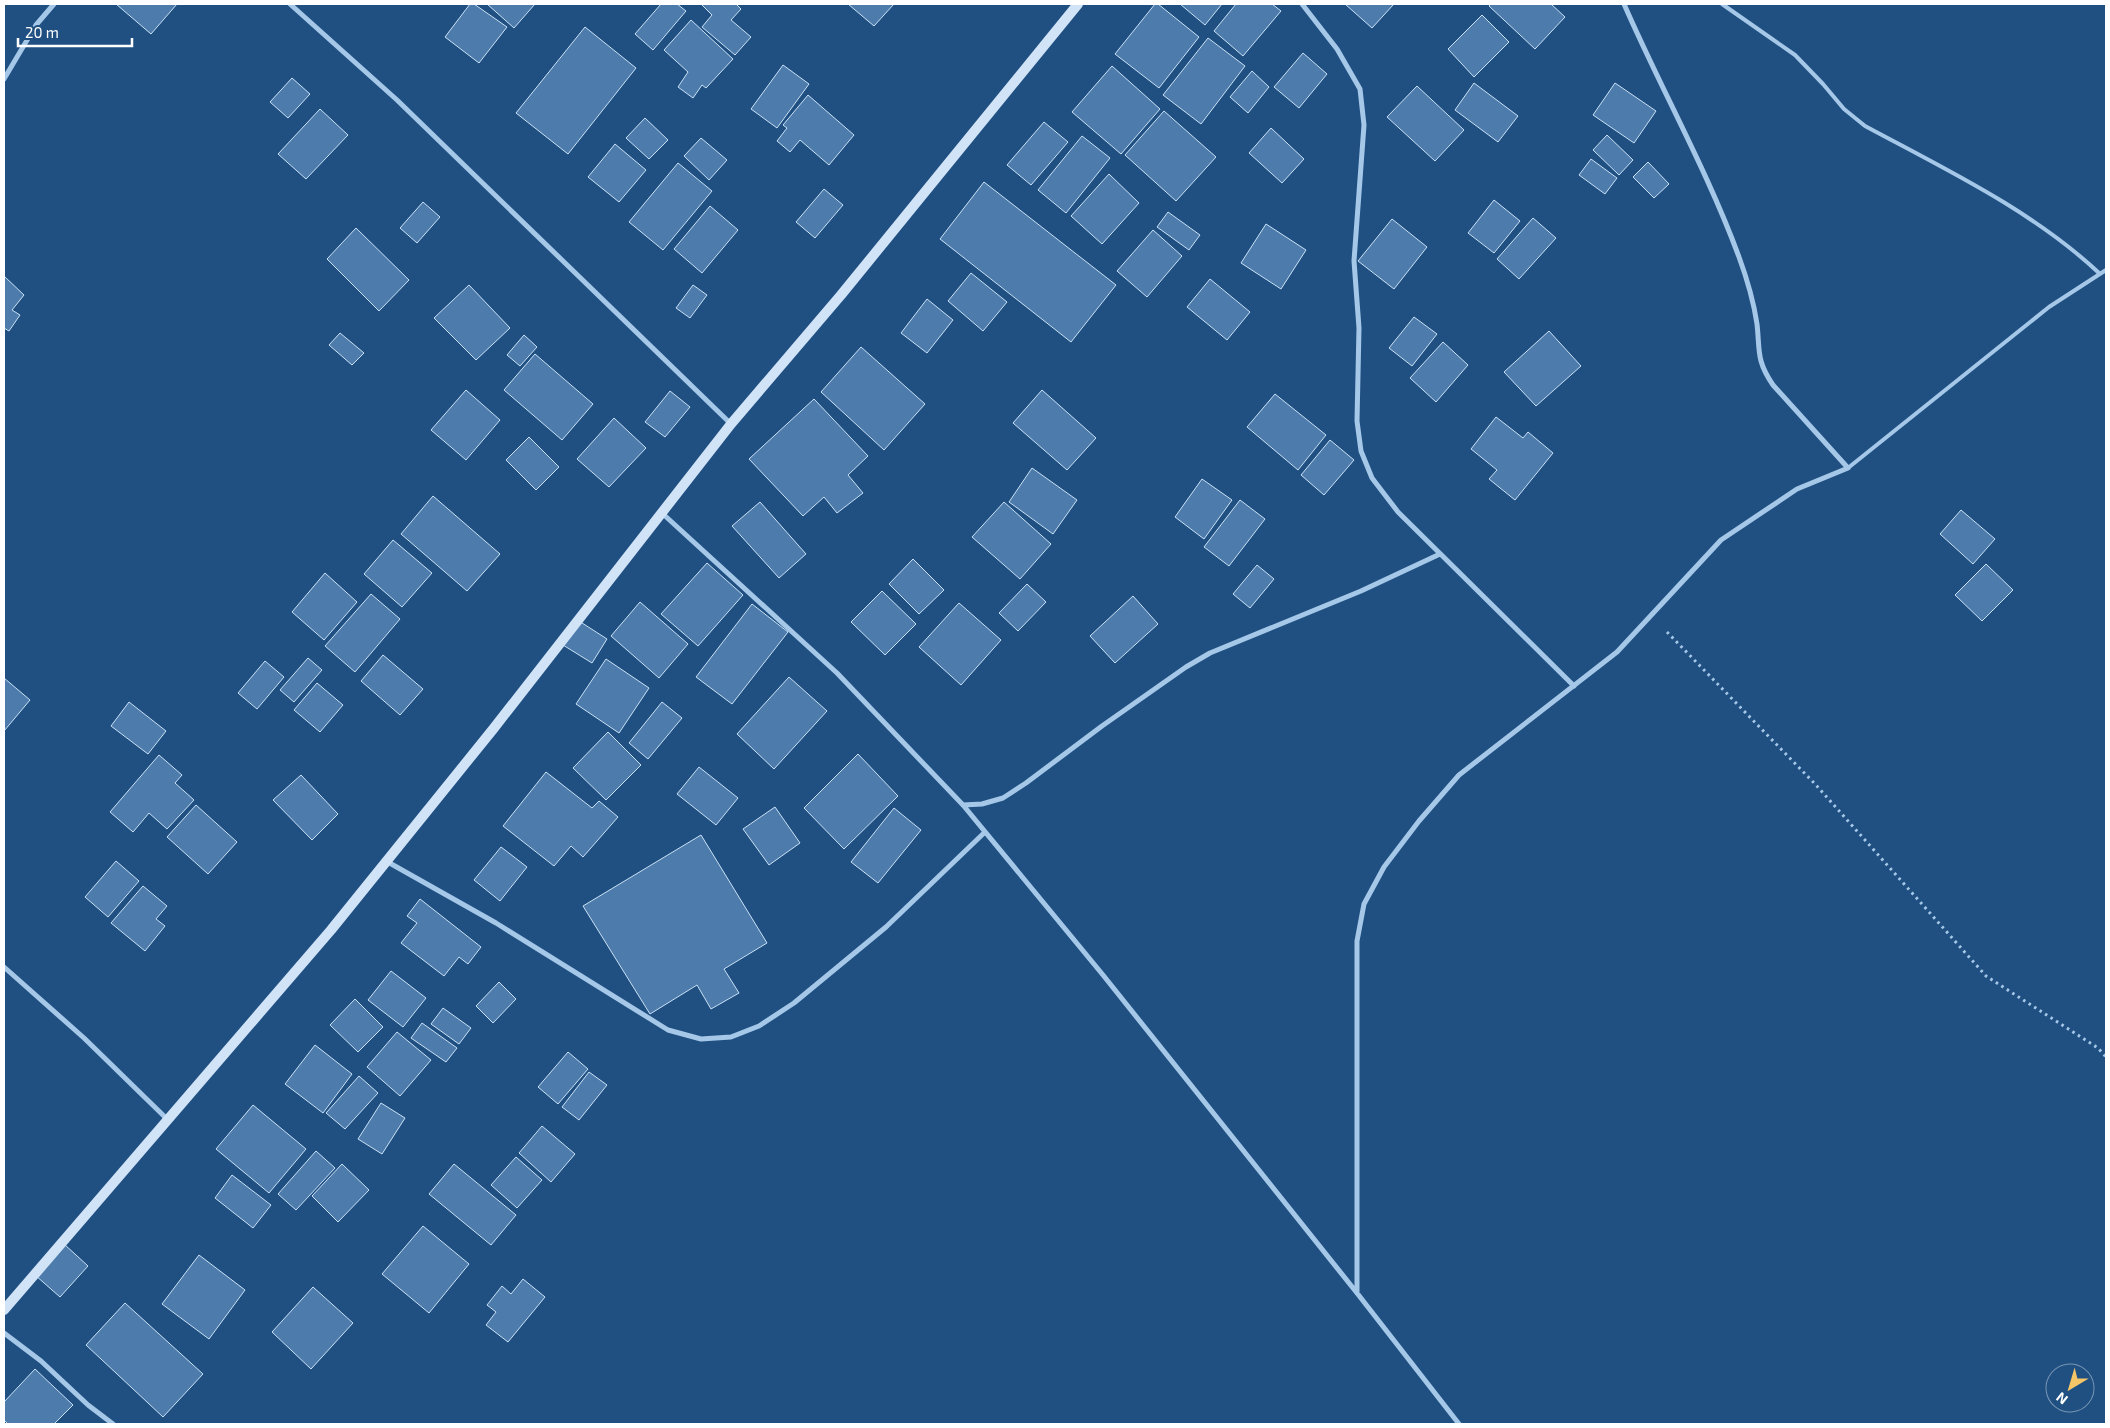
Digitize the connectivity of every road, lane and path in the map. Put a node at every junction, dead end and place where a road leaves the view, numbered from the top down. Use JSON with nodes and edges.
{"nodes":[{"id":1,"x":54,"y":4,"type":"edge"},
{"id":2,"x":290,"y":4,"type":"edge"},
{"id":3,"x":1078,"y":4,"type":"edge"},
{"id":4,"x":1302,"y":4,"type":"edge"},
{"id":5,"x":1624,"y":4,"type":"edge"},
{"id":6,"x":1722,"y":4,"type":"edge"},
{"id":7,"x":4,"y":79,"type":"edge"},
{"id":8,"x":2106,"y":270,"type":"edge"},
{"id":9,"x":2099,"y":273,"type":"junction"},
{"id":10,"x":731,"y":424,"type":"junction"},
{"id":11,"x":1848,"y":468,"type":"junction"},
{"id":12,"x":662,"y":514,"type":"junction"},
{"id":13,"x":1440,"y":554,"type":"junction"},
{"id":14,"x":1651,"y":615,"type":"junction"},
{"id":15,"x":1574,"y":686,"type":"junction"},
{"id":16,"x":963,"y":805,"type":"junction"},
{"id":17,"x":985,"y":832,"type":"junction"},
{"id":18,"x":386,"y":861,"type":"junction"},
{"id":19,"x":4,"y":967,"type":"edge"},
{"id":20,"x":2106,"y":1057,"type":"edge"},
{"id":21,"x":167,"y":1120,"type":"junction"},
{"id":22,"x":1357,"y":1293,"type":"junction"},
{"id":23,"x":4,"y":1310,"type":"edge"},
{"id":24,"x":4,"y":1332,"type":"edge"},
{"id":25,"x":112,"y":1424,"type":"edge"},
{"id":26,"x":1459,"y":1424,"type":"edge"}],
"edges":[{"from":1,"to":7,"type":"street"},
{"from":2,"to":10,"type":"street"},
{"from":3,"to":10,"type":"main road"},
{"from":4,"to":13,"type":"street"},
{"from":5,"to":11,"type":"street"},
{"from":6,"to":9,"type":"lane"},
{"from":8,"to":9,"type":"lane"},
{"from":9,"to":11,"type":"lane"},
{"from":10,"to":12,"type":"main road"},
{"from":11,"to":14,"type":"street"},
{"from":12,"to":16,"type":"street"},
{"from":12,"to":18,"type":"main road"},
{"from":13,"to":15,"type":"street"},
{"from":13,"to":16,"type":"street"},
{"from":14,"to":15,"type":"street"},
{"from":14,"to":20,"type":"path"},
{"from":15,"to":22,"type":"street"},
{"from":16,"to":17,"type":"street"},
{"from":17,"to":18,"type":"street"},
{"from":17,"to":22,"type":"street"},
{"from":18,"to":21,"type":"main road"},
{"from":19,"to":21,"type":"street"},
{"from":21,"to":23,"type":"main road"},
{"from":22,"to":26,"type":"street"},
{"from":24,"to":25,"type":"street"}]}
